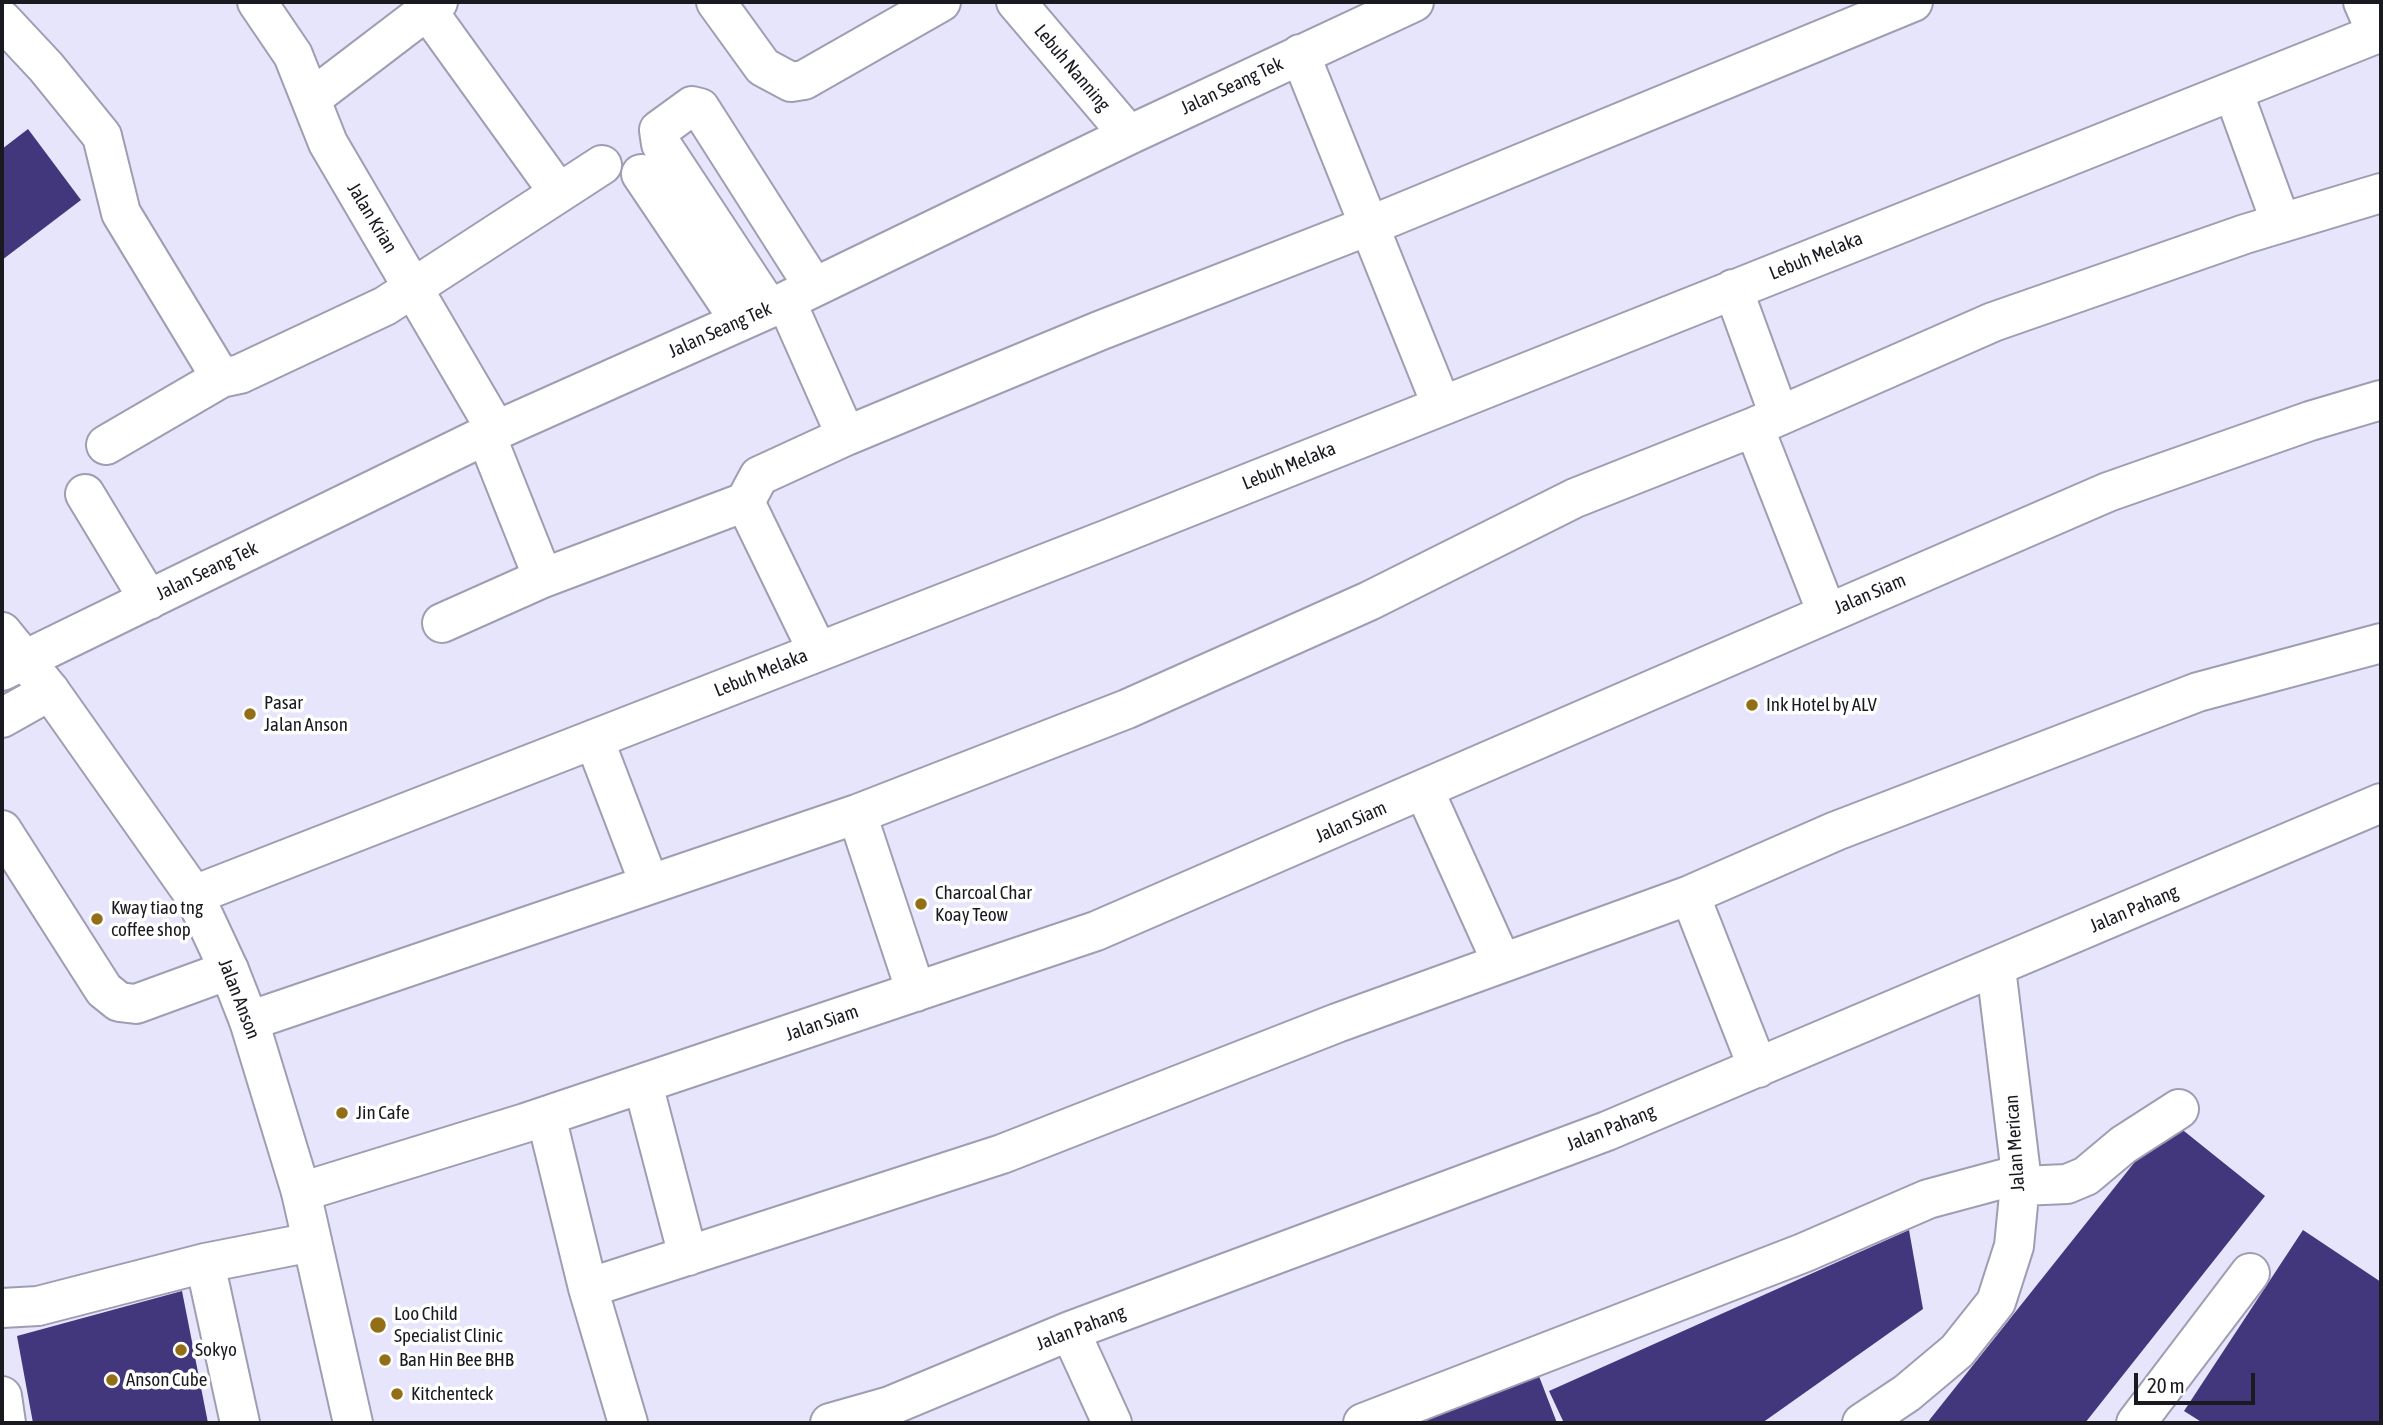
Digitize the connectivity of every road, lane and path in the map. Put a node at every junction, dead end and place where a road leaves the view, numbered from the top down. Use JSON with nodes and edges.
{"nodes":[{"id":1,"x":257,"y":2,"type":"edge"},
{"id":2,"x":716,"y":2,"type":"edge"},
{"id":3,"x":941,"y":2,"type":"edge"},
{"id":4,"x":1016,"y":2,"type":"edge"},
{"id":5,"x":1414,"y":2,"type":"edge"},
{"id":6,"x":1913,"y":2,"type":"edge"},
{"id":7,"x":432,"y":6,"type":"edge"},
{"id":8,"x":2,"y":20,"type":"edge"},
{"id":9,"x":2374,"y":22,"type":"edge"},
{"id":10,"x":1300,"y":54,"type":"junction"},
{"id":11,"x":2232,"y":91,"type":"junction"},
{"id":12,"x":312,"y":97,"type":"junction"},
{"id":13,"x":1129,"y":135,"type":"junction"},
{"id":14,"x":602,"y":164,"type":"dead end"},
{"id":15,"x":641,"y":174,"type":"dead end"},
{"id":16,"x":2381,"y":192,"type":"edge"},
{"id":17,"x":559,"y":193,"type":"junction"},
{"id":18,"x":2280,"y":223,"type":"junction"},
{"id":19,"x":1369,"y":225,"type":"junction"},
{"id":20,"x":415,"y":288,"type":"junction"},
{"id":21,"x":1733,"y":289,"type":"junction"},
{"id":22,"x":777,"y":304,"type":"junction"},
{"id":23,"x":221,"y":378,"type":"junction"},
{"id":24,"x":2381,"y":400,"type":"edge"},
{"id":25,"x":1441,"y":404,"type":"junction"},
{"id":26,"x":1766,"y":421,"type":"junction"},
{"id":27,"x":491,"y":433,"type":"junction"},
{"id":28,"x":846,"y":436,"type":"junction"},
{"id":29,"x":106,"y":445,"type":"dead end"},
{"id":30,"x":85,"y":494,"type":"dead end"},
{"id":31,"x":745,"y":502,"type":"junction"},
{"id":32,"x":543,"y":578,"type":"junction"},
{"id":33,"x":149,"y":600,"type":"junction"},
{"id":34,"x":1827,"y":613,"type":"junction"},
{"id":35,"x":442,"y":623,"type":"dead end"},
{"id":36,"x":2381,"y":643,"type":"edge"},
{"id":37,"x":817,"y":650,"type":"junction"},
{"id":38,"x":10,"y":654,"type":"edge"},
{"id":39,"x":50,"y":691,"type":"junction"},
{"id":40,"x":2,"y":718,"type":"edge"},
{"id":41,"x":594,"y":739,"type":"junction"},
{"id":42,"x":1424,"y":790,"type":"junction"},
{"id":43,"x":2381,"y":803,"type":"edge"},
{"id":44,"x":857,"y":814,"type":"junction"},
{"id":45,"x":2,"y":830,"type":"edge"},
{"id":46,"x":649,"y":883,"type":"junction"},
{"id":47,"x":194,"y":895,"type":"junction"},
{"id":48,"x":1690,"y":895,"type":"junction"},
{"id":49,"x":1502,"y":963,"type":"junction"},
{"id":50,"x":1996,"y":968,"type":"junction"},
{"id":51,"x":229,"y":970,"type":"junction"},
{"id":52,"x":916,"y":992,"type":"junction"},
{"id":53,"x":249,"y":1021,"type":"junction"},
{"id":54,"x":1758,"y":1068,"type":"junction"},
{"id":55,"x":643,"y":1084,"type":"junction"},
{"id":56,"x":2179,"y":1109,"type":"dead end"},
{"id":57,"x":546,"y":1116,"type":"junction"},
{"id":58,"x":2021,"y":1180,"type":"junction"},
{"id":59,"x":301,"y":1192,"type":"junction"},
{"id":60,"x":312,"y":1242,"type":"junction"},
{"id":61,"x":688,"y":1256,"type":"junction"},
{"id":62,"x":205,"y":1263,"type":"junction"},
{"id":63,"x":2250,"y":1273,"type":"dead end"},
{"id":64,"x":588,"y":1288,"type":"junction"},
{"id":65,"x":28,"y":1314,"type":"edge"},
{"id":66,"x":1070,"y":1331,"type":"junction"},
{"id":67,"x":2,"y":1396,"type":"edge"},
{"id":68,"x":2146,"y":1421,"type":"edge"},
{"id":69,"x":6,"y":1423,"type":"edge"},
{"id":70,"x":240,"y":1423,"type":"edge"},
{"id":71,"x":353,"y":1423,"type":"edge"},
{"id":72,"x":628,"y":1423,"type":"edge"},
{"id":73,"x":830,"y":1423,"type":"edge"},
{"id":74,"x":1112,"y":1423,"type":"edge"},
{"id":75,"x":1363,"y":1423,"type":"edge"},
{"id":76,"x":1862,"y":1423,"type":"edge"}],
"edges":[{"from":1,"to":12,"type":"street","name":"Jalan Krian"},
{"from":2,"to":3,"type":"street"},
{"from":4,"to":13,"type":"street","name":"Lebuh Nanning"},
{"from":5,"to":10,"type":"street","name":"Jalan Seang Tek"},
{"from":6,"to":19,"type":"street"},
{"from":7,"to":12,"type":"street"},
{"from":7,"to":17,"type":"street"},
{"from":8,"to":23,"type":"street"},
{"from":9,"to":11,"type":"street","name":"Lebuh Melaka"},
{"from":10,"to":13,"type":"street","name":"Jalan Seang Tek"},
{"from":10,"to":19,"type":"street"},
{"from":11,"to":18,"type":"street"},
{"from":11,"to":21,"type":"street","name":"Lebuh Melaka"},
{"from":12,"to":20,"type":"street","name":"Jalan Krian"},
{"from":13,"to":22,"type":"street","name":"Jalan Seang Tek"},
{"from":14,"to":17,"type":"street"},
{"from":15,"to":22,"type":"street"},
{"from":16,"to":18,"type":"street"},
{"from":17,"to":20,"type":"street"},
{"from":18,"to":26,"type":"street"},
{"from":19,"to":25,"type":"street"},
{"from":19,"to":28,"type":"street"},
{"from":20,"to":23,"type":"street"},
{"from":20,"to":27,"type":"street","name":"Jalan Krian"},
{"from":21,"to":25,"type":"street","name":"Lebuh Melaka"},
{"from":21,"to":26,"type":"street"},
{"from":22,"to":27,"type":"street","name":"Jalan Seang Tek"},
{"from":22,"to":28,"type":"street"},
{"from":23,"to":29,"type":"street"},
{"from":24,"to":34,"type":"street","name":"Jalan Siam"},
{"from":25,"to":37,"type":"street","name":"Lebuh Melaka"},
{"from":26,"to":34,"type":"street"},
{"from":26,"to":44,"type":"street"},
{"from":27,"to":32,"type":"street","name":"Jalan Krian"},
{"from":27,"to":33,"type":"street","name":"Jalan Seang Tek"},
{"from":28,"to":31,"type":"street"},
{"from":30,"to":33,"type":"street"},
{"from":31,"to":32,"type":"street"},
{"from":31,"to":37,"type":"street"},
{"from":32,"to":35,"type":"street"},
{"from":33,"to":38,"type":"street","name":"Jalan Seang Tek"},
{"from":34,"to":42,"type":"street","name":"Jalan Siam"},
{"from":36,"to":48,"type":"street"},
{"from":37,"to":41,"type":"street","name":"Lebuh Melaka"},
{"from":38,"to":39,"type":"street","name":"Jalan Anson"},
{"from":39,"to":40,"type":"street"},
{"from":39,"to":47,"type":"street","name":"Jalan Anson"},
{"from":41,"to":46,"type":"street"},
{"from":41,"to":47,"type":"street","name":"Lebuh Melaka"},
{"from":42,"to":49,"type":"street"},
{"from":42,"to":52,"type":"street","name":"Jalan Siam"},
{"from":43,"to":50,"type":"street","name":"Jalan Pahang"},
{"from":44,"to":46,"type":"street"},
{"from":44,"to":52,"type":"street"},
{"from":45,"to":51,"type":"street"},
{"from":46,"to":53,"type":"street"},
{"from":47,"to":51,"type":"street","name":"Jalan Anson"},
{"from":48,"to":49,"type":"street"},
{"from":48,"to":54,"type":"street"},
{"from":49,"to":61,"type":"street"},
{"from":50,"to":54,"type":"street","name":"Jalan Pahang"},
{"from":50,"to":58,"type":"street","name":"Jalan Merican"},
{"from":51,"to":53,"type":"street","name":"Jalan Anson"},
{"from":52,"to":55,"type":"street","name":"Jalan Siam"},
{"from":53,"to":59,"type":"street","name":"Jalan Anson"},
{"from":54,"to":66,"type":"street","name":"Jalan Pahang"},
{"from":55,"to":57,"type":"street","name":"Jalan Siam"},
{"from":55,"to":61,"type":"street"},
{"from":56,"to":58,"type":"street"},
{"from":57,"to":59,"type":"street","name":"Jalan Siam"},
{"from":57,"to":64,"type":"street"},
{"from":58,"to":75,"type":"street"},
{"from":58,"to":76,"type":"street","name":"Jalan Merican"},
{"from":59,"to":60,"type":"street","name":"Jalan Anson"},
{"from":60,"to":62,"type":"street"},
{"from":60,"to":71,"type":"street","name":"Jalan Anson"},
{"from":61,"to":64,"type":"street"},
{"from":62,"to":65,"type":"street"},
{"from":62,"to":70,"type":"street"},
{"from":63,"to":68,"type":"street"},
{"from":64,"to":72,"type":"street"},
{"from":66,"to":73,"type":"street","name":"Jalan Pahang"},
{"from":66,"to":74,"type":"street"},
{"from":67,"to":69,"type":"street"}]}
